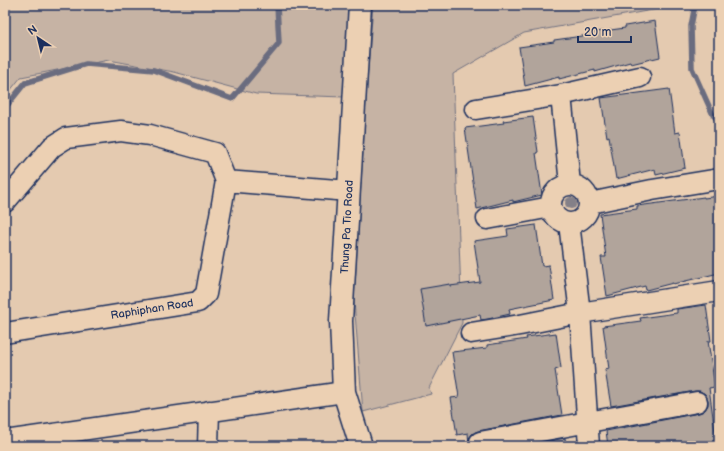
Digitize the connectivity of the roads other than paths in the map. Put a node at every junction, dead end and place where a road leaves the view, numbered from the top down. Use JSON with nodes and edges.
{"nodes":[{"id":1,"x":360,"y":5,"type":"edge"},
{"id":2,"x":640,"y":77,"type":"dead end"},
{"id":3,"x":561,"y":95,"type":"junction"},
{"id":4,"x":476,"y":109,"type":"dead end"},
{"id":5,"x":719,"y":179,"type":"edge"},
{"id":6,"x":226,"y":181,"type":"junction"},
{"id":7,"x":570,"y":184,"type":"junction"},
{"id":8,"x":349,"y":190,"type":"junction"},
{"id":9,"x":5,"y":202,"type":"edge"},
{"id":10,"x":590,"y":203,"type":"junction"},
{"id":11,"x":551,"y":207,"type":"junction"},
{"id":12,"x":487,"y":219,"type":"dead end"},
{"id":13,"x":569,"y":223,"type":"junction"},
{"id":14,"x":719,"y":291,"type":"edge"},
{"id":15,"x":580,"y":313,"type":"junction"},
{"id":16,"x":5,"y":332,"type":"edge"},
{"id":17,"x":471,"y":333,"type":"dead end"},
{"id":18,"x":344,"y":392,"type":"junction"},
{"id":19,"x":697,"y":402,"type":"dead end"},
{"id":20,"x":209,"y":411,"type":"junction"},
{"id":21,"x":588,"y":422,"type":"junction"},
{"id":22,"x":5,"y":441,"type":"edge"},
{"id":23,"x":480,"y":442,"type":"dead end"},
{"id":24,"x":208,"y":446,"type":"edge"},
{"id":25,"x":361,"y":446,"type":"edge"},
{"id":26,"x":589,"y":446,"type":"edge"}],
"edges":[{"from":1,"to":8,"type":"street","name":"Thung Pa Tio Road"},
{"from":2,"to":3,"type":"street"},
{"from":3,"to":4,"type":"street"},
{"from":3,"to":7,"type":"street"},
{"from":5,"to":10,"type":"street"},
{"from":6,"to":8,"type":"street"},
{"from":6,"to":9,"type":"street","name":"Raphiphan Road"},
{"from":6,"to":16,"type":"street","name":"Raphiphan Road"},
{"from":7,"to":10,"type":"street"},
{"from":7,"to":11,"type":"street"},
{"from":8,"to":18,"type":"street","name":"Thung Pa Tio Road"},
{"from":10,"to":13,"type":"street"},
{"from":11,"to":12,"type":"street"},
{"from":11,"to":13,"type":"street"},
{"from":13,"to":15,"type":"street"},
{"from":14,"to":15,"type":"street"},
{"from":15,"to":17,"type":"street"},
{"from":15,"to":21,"type":"street"},
{"from":18,"to":20,"type":"street"},
{"from":18,"to":25,"type":"street","name":"Thung Pa Tio Road"},
{"from":19,"to":21,"type":"street"},
{"from":20,"to":22,"type":"street"},
{"from":20,"to":24,"type":"street"},
{"from":21,"to":23,"type":"street"},
{"from":21,"to":26,"type":"street"}]}
